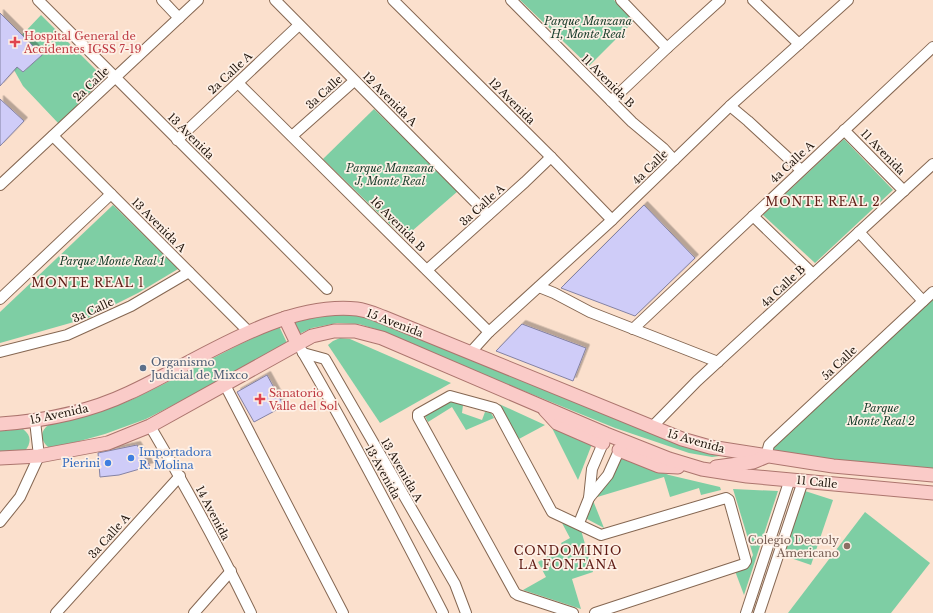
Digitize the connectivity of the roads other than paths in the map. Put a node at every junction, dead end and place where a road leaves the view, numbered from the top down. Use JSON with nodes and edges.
{"nodes":[{"id":1,"x":38,"y":0,"type":"edge"},
{"id":2,"x":162,"y":0,"type":"edge"},
{"id":3,"x":198,"y":0,"type":"edge"},
{"id":4,"x":274,"y":0,"type":"edge"},
{"id":5,"x":393,"y":0,"type":"edge"},
{"id":6,"x":511,"y":0,"type":"edge"},
{"id":7,"x":620,"y":0,"type":"edge"},
{"id":8,"x":720,"y":0,"type":"edge"},
{"id":9,"x":753,"y":0,"type":"edge"},
{"id":10,"x":848,"y":0,"type":"edge"},
{"id":11,"x":179,"y":18,"type":"junction"},
{"id":12,"x":299,"y":25,"type":"junction"},
{"id":13,"x":799,"y":44,"type":"junction"},
{"id":14,"x":933,"y":47,"type":"edge"},
{"id":15,"x":667,"y":48,"type":"junction"},
{"id":16,"x":115,"y":78,"type":"junction"},
{"id":17,"x":354,"y":81,"type":"junction"},
{"id":18,"x":238,"y":83,"type":"junction"},
{"id":19,"x":611,"y":101,"type":"junction"},
{"id":20,"x":730,"y":106,"type":"junction"},
{"id":21,"x":844,"y":130,"type":"junction"},
{"id":22,"x":52,"y":136,"type":"junction"},
{"id":23,"x":292,"y":136,"type":"junction"},
{"id":24,"x":177,"y":140,"type":"junction"},
{"id":25,"x":551,"y":157,"type":"junction"},
{"id":26,"x":674,"y":160,"type":"junction"},
{"id":27,"x":933,"y":164,"type":"edge"},
{"id":28,"x":801,"y":170,"type":"junction"},
{"id":29,"x":0,"y":186,"type":"edge"},
{"id":30,"x":904,"y":191,"type":"junction"},
{"id":31,"x":111,"y":194,"type":"junction"},
{"id":32,"x":488,"y":215,"type":"junction"},
{"id":33,"x":753,"y":216,"type":"junction"},
{"id":34,"x":612,"y":220,"type":"junction"},
{"id":35,"x":859,"y":232,"type":"junction"},
{"id":36,"x":428,"y":270,"type":"junction"},
{"id":37,"x":189,"y":272,"type":"junction"},
{"id":38,"x":813,"y":274,"type":"junction"},
{"id":39,"x":539,"y":287,"type":"junction"},
{"id":40,"x":327,"y":289,"type":"dead end"},
{"id":41,"x":933,"y":292,"type":"edge"},
{"id":42,"x":0,"y":298,"type":"edge"},
{"id":43,"x":924,"y":301,"type":"junction"},
{"id":44,"x":285,"y":318,"type":"junction"},
{"id":45,"x":634,"y":329,"type":"junction"},
{"id":46,"x":249,"y":332,"type":"junction"},
{"id":47,"x":489,"y":332,"type":"junction"},
{"id":48,"x":300,"y":348,"type":"junction"},
{"id":49,"x":0,"y":352,"type":"edge"},
{"id":50,"x":470,"y":353,"type":"junction"},
{"id":51,"x":718,"y":362,"type":"junction"},
{"id":52,"x":225,"y":385,"type":"junction"},
{"id":53,"x":35,"y":421,"type":"junction"},
{"id":54,"x":0,"y":424,"type":"edge"},
{"id":55,"x":150,"y":426,"type":"junction"},
{"id":56,"x":652,"y":427,"type":"junction"},
{"id":57,"x":605,"y":439,"type":"junction"},
{"id":58,"x":621,"y":446,"type":"junction"},
{"id":59,"x":39,"y":456,"type":"junction"},
{"id":60,"x":766,"y":456,"type":"junction"},
{"id":61,"x":0,"y":458,"type":"edge"},
{"id":62,"x":702,"y":469,"type":"junction"},
{"id":63,"x":933,"y":475,"type":"edge"},
{"id":64,"x":180,"y":476,"type":"junction"},
{"id":65,"x":790,"y":479,"type":"junction"},
{"id":66,"x":804,"y":481,"type":"junction"},
{"id":67,"x":933,"y":492,"type":"edge"},
{"id":68,"x":589,"y":498,"type":"junction"},
{"id":69,"x":0,"y":522,"type":"edge"},
{"id":70,"x":578,"y":523,"type":"junction"},
{"id":71,"x":231,"y":571,"type":"junction"},
{"id":72,"x":56,"y":613,"type":"edge"},
{"id":73,"x":194,"y":613,"type":"edge"},
{"id":74,"x":251,"y":613,"type":"edge"},
{"id":75,"x":343,"y":613,"type":"edge"},
{"id":76,"x":443,"y":613,"type":"edge"},
{"id":77,"x":466,"y":613,"type":"edge"},
{"id":78,"x":573,"y":613,"type":"edge"},
{"id":79,"x":595,"y":613,"type":"edge"},
{"id":80,"x":746,"y":613,"type":"edge"},
{"id":81,"x":759,"y":613,"type":"edge"}],
"edges":[{"from":1,"to":16,"type":"street","name":"13 Avenida"},
{"from":2,"to":11,"type":"street"},
{"from":3,"to":11,"type":"street","name":"2a Calle"},
{"from":4,"to":12,"type":"street","name":"12 Avenida A"},
{"from":5,"to":25,"type":"street","name":"12 Avenida"},
{"from":6,"to":19,"type":"street","name":"11 Avenida B"},
{"from":7,"to":15,"type":"street"},
{"from":8,"to":15,"type":"street"},
{"from":9,"to":13,"type":"street"},
{"from":10,"to":13,"type":"street","name":"4a Calle"},
{"from":11,"to":16,"type":"street","name":"2a Calle"},
{"from":12,"to":17,"type":"street","name":"12 Avenida A"},
{"from":12,"to":18,"type":"street","name":"2a Calle A"},
{"from":13,"to":20,"type":"street","name":"4a Calle"},
{"from":14,"to":21,"type":"street","name":"4a Calle A"},
{"from":15,"to":19,"type":"street"},
{"from":16,"to":22,"type":"street","name":"2a Calle"},
{"from":16,"to":24,"type":"street","name":"13 Avenida"},
{"from":17,"to":23,"type":"street","name":"3a Calle"},
{"from":17,"to":32,"type":"street","name":"12 Avenida A"},
{"from":18,"to":23,"type":"street","name":"16 Avenida B"},
{"from":18,"to":24,"type":"street","name":"2a Calle A"},
{"from":19,"to":26,"type":"street","name":"11 Avenida B"},
{"from":20,"to":26,"type":"street","name":"4a Calle"},
{"from":20,"to":28,"type":"street"},
{"from":21,"to":28,"type":"street","name":"4a Calle A"},
{"from":21,"to":30,"type":"street","name":"11 Avenida"},
{"from":22,"to":29,"type":"street","name":"2a Calle"},
{"from":22,"to":31,"type":"street","name":"13 Avenida A"},
{"from":23,"to":36,"type":"street","name":"16 Avenida B"},
{"from":24,"to":40,"type":"street","name":"13 Avenida"},
{"from":25,"to":32,"type":"street","name":"3a Calle A"},
{"from":25,"to":34,"type":"street","name":"12 Avenida"},
{"from":26,"to":34,"type":"street","name":"4a Calle"},
{"from":27,"to":30,"type":"street","name":"4a Calle B"},
{"from":28,"to":33,"type":"street","name":"4a Calle A"},
{"from":30,"to":35,"type":"street","name":"4a Calle B"},
{"from":31,"to":37,"type":"street","name":"13 Avenida A"},
{"from":31,"to":42,"type":"street"},
{"from":32,"to":36,"type":"street","name":"3a Calle A"},
{"from":33,"to":38,"type":"street"},
{"from":33,"to":45,"type":"street","name":"4a Calle A"},
{"from":34,"to":39,"type":"street","name":"4a Calle"},
{"from":35,"to":38,"type":"street","name":"4a Calle B"},
{"from":35,"to":43,"type":"street"},
{"from":36,"to":47,"type":"street","name":"16 Avenida B"},
{"from":37,"to":46,"type":"street","name":"13 Avenida A"},
{"from":37,"to":49,"type":"street","name":"3a Calle"},
{"from":38,"to":51,"type":"street","name":"4a Calle B"},
{"from":39,"to":45,"type":"street"},
{"from":39,"to":47,"type":"street","name":"4a Calle"},
{"from":41,"to":43,"type":"street","name":"5a Calle"},
{"from":43,"to":60,"type":"street","name":"5a Calle"},
{"from":44,"to":46,"type":"main road","name":"15 Avenida"},
{"from":44,"to":48,"type":"main road"},
{"from":44,"to":50,"type":"main road","name":"15 Avenida"},
{"from":45,"to":51,"type":"street"},
{"from":46,"to":53,"type":"main road","name":"15 Avenida"},
{"from":47,"to":50,"type":"street","name":"4a Calle"},
{"from":48,"to":52,"type":"main road","name":"15 Avenida"},
{"from":48,"to":57,"type":"main road","name":"15 Avenida"},
{"from":48,"to":76,"type":"street","name":"13 Avenida"},
{"from":48,"to":77,"type":"street","name":"13 Avenida A"},
{"from":50,"to":56,"type":"main road","name":"15 Avenida"},
{"from":51,"to":56,"type":"street","name":"4a Calle B"},
{"from":52,"to":55,"type":"main road","name":"15 Avenida"},
{"from":52,"to":75,"type":"street"},
{"from":53,"to":54,"type":"main road","name":"15 Avenida"},
{"from":53,"to":59,"type":"street"},
{"from":55,"to":59,"type":"main road","name":"15 Avenida"},
{"from":55,"to":64,"type":"street","name":"14 Avenida"},
{"from":56,"to":60,"type":"main road","name":"15 Avenida"},
{"from":57,"to":58,"type":"main road","name":"15 Avenida"},
{"from":57,"to":68,"type":"street"},
{"from":58,"to":62,"type":"main road","name":"15 Avenida"},
{"from":58,"to":68,"type":"street"},
{"from":59,"to":61,"type":"main road","name":"15 Avenida"},
{"from":59,"to":69,"type":"street"},
{"from":60,"to":62,"type":"main road"},
{"from":60,"to":63,"type":"main road","name":"11 Calle"},
{"from":62,"to":65,"type":"main road","name":"11 Calle"},
{"from":64,"to":71,"type":"street","name":"14 Avenida"},
{"from":64,"to":72,"type":"street","name":"3a Calle A"},
{"from":65,"to":66,"type":"main road","name":"11 Calle"},
{"from":65,"to":80,"type":"street"},
{"from":66,"to":67,"type":"main road","name":"11 Calle"},
{"from":66,"to":81,"type":"street"},
{"from":68,"to":70,"type":"street"},
{"from":70,"to":78,"type":"street"},
{"from":70,"to":79,"type":"street"},
{"from":71,"to":73,"type":"street"},
{"from":71,"to":74,"type":"street","name":"14 Avenida"}]}
